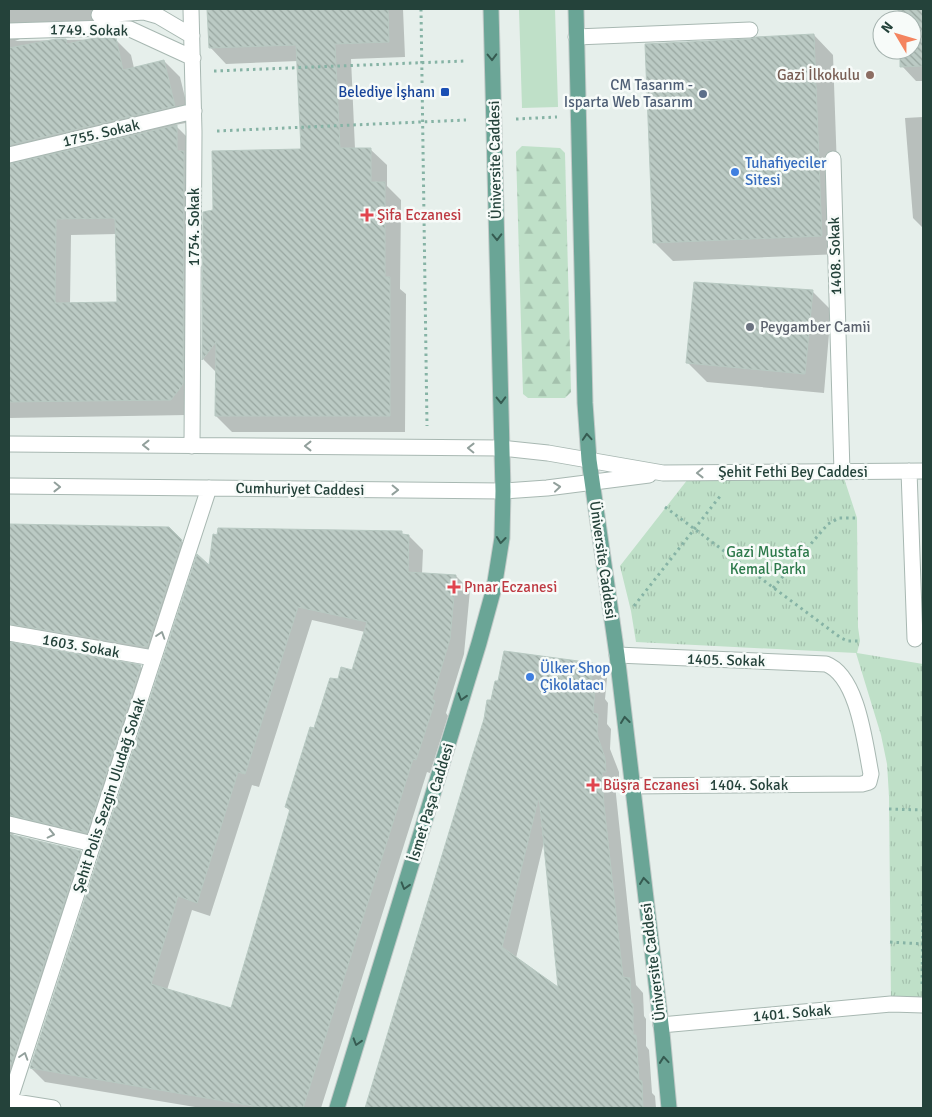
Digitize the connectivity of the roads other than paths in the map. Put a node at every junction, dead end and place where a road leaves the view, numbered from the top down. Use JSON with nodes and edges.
{"nodes":[{"id":1,"x":191,"y":9,"type":"edge"},
{"id":2,"x":491,"y":9,"type":"edge"},
{"id":3,"x":576,"y":9,"type":"edge"},
{"id":4,"x":99,"y":15,"type":"dead end"},
{"id":5,"x":750,"y":30,"type":"dead end"},
{"id":6,"x":9,"y":31,"type":"edge"},
{"id":7,"x":192,"y":36,"type":"junction"},
{"id":8,"x":576,"y":37,"type":"junction"},
{"id":9,"x":193,"y":65,"type":"junction"},
{"id":10,"x":194,"y":111,"type":"junction"},
{"id":11,"x":9,"y":155,"type":"edge"},
{"id":12,"x":833,"y":159,"type":"dead end"},
{"id":13,"x":9,"y":444,"type":"edge"},
{"id":14,"x":192,"y":446,"type":"junction"},
{"id":15,"x":501,"y":448,"type":"junction"},
{"id":16,"x":589,"y":460,"type":"junction"},
{"id":17,"x":916,"y":471,"type":"edge"},
{"id":18,"x":842,"y":472,"type":"junction"},
{"id":19,"x":663,"y":473,"type":"junction"},
{"id":20,"x":592,"y":483,"type":"junction"},
{"id":21,"x":9,"y":486,"type":"edge"},
{"id":22,"x":209,"y":488,"type":"junction"},
{"id":23,"x":503,"y":491,"type":"junction"},
{"id":24,"x":9,"y":633,"type":"edge"},
{"id":25,"x":915,"y":639,"type":"dead end"},
{"id":26,"x":617,"y":656,"type":"junction"},
{"id":27,"x":153,"y":658,"type":"junction"},
{"id":28,"x":866,"y":784,"type":"joint"},
{"id":29,"x":632,"y":786,"type":"junction"},
{"id":30,"x":9,"y":824,"type":"edge"},
{"id":31,"x":93,"y":844,"type":"junction"},
{"id":32,"x":923,"y":1005,"type":"edge"},
{"id":33,"x":661,"y":1025,"type":"junction"},
{"id":34,"x":9,"y":1101,"type":"edge"},
{"id":35,"x":53,"y":1108,"type":"edge"},
{"id":36,"x":337,"y":1108,"type":"edge"},
{"id":37,"x":669,"y":1108,"type":"edge"}],
"edges":[{"from":1,"to":7,"type":"street","name":"1754. Sokak"},
{"from":2,"to":15,"type":"main road","name":"Üniversite Caddesi","one_way":true},
{"from":3,"to":8,"type":"main road","name":"Üniversite Caddesi"},
{"from":4,"to":7,"type":"street"},
{"from":5,"to":8,"type":"street"},
{"from":6,"to":9,"type":"street","name":"1749. Sokak"},
{"from":7,"to":9,"type":"street","name":"1754. Sokak"},
{"from":16,"to":8,"type":"main road","name":"Üniversite Caddesi","one_way":true},
{"from":9,"to":10,"type":"street","name":"1754. Sokak"},
{"from":10,"to":11,"type":"street","name":"1755. Sokak"},
{"from":10,"to":14,"type":"street","name":"1754. Sokak"},
{"from":12,"to":18,"type":"street","name":"1408. Sokak"},
{"from":14,"to":13,"type":"street","one_way":true},
{"from":15,"to":14,"type":"street","one_way":true},
{"from":15,"to":16,"type":"street"},
{"from":15,"to":23,"type":"main road","name":"Üniversite Caddesi"},
{"from":16,"to":19,"type":"street","name":"Şehit Fethi Bey Caddesi"},
{"from":16,"to":20,"type":"main road","name":"Üniversite Caddesi"},
{"from":17,"to":18,"type":"street","name":"Şehit Fethi Bey Caddesi"},
{"from":17,"to":25,"type":"street"},
{"from":18,"to":19,"type":"street","name":"Şehit Fethi Bey Caddesi","one_way":true},
{"from":19,"to":20,"type":"street","name":"Şehit Fethi Bey Caddesi"},
{"from":23,"to":20,"type":"street","name":"Cumhuriyet Caddesi","one_way":true},
{"from":20,"to":26,"type":"main road","name":"Üniversite Caddesi"},
{"from":21,"to":22,"type":"street","name":"Cumhuriyet Caddesi","one_way":true},
{"from":22,"to":23,"type":"street","name":"Cumhuriyet Caddesi","one_way":true},
{"from":27,"to":22,"type":"street","name":"Şehit Polis Sezgin Uludağ Sokak","one_way":true},
{"from":23,"to":36,"type":"main road","name":"İsmet Paşa Caddesi","one_way":true},
{"from":24,"to":27,"type":"street","name":"1603. Sokak"},
{"from":26,"to":28,"type":"street","name":"1405. Sokak"},
{"from":29,"to":26,"type":"main road","name":"Üniversite Caddesi","one_way":true},
{"from":27,"to":31,"type":"street","name":"Şehit Polis Sezgin Uludağ Sokak"},
{"from":28,"to":29,"type":"street","name":"1404. Sokak"},
{"from":33,"to":29,"type":"main road","name":"Üniversite Caddesi","one_way":true},
{"from":30,"to":31,"type":"street","one_way":true},
{"from":34,"to":31,"type":"street","name":"Şehit Polis Sezgin Uludağ Sokak","one_way":true},
{"from":32,"to":33,"type":"street","name":"1401. Sokak"},
{"from":37,"to":33,"type":"main road","name":"Üniversite Caddesi","one_way":true},
{"from":34,"to":35,"type":"street"}]}
